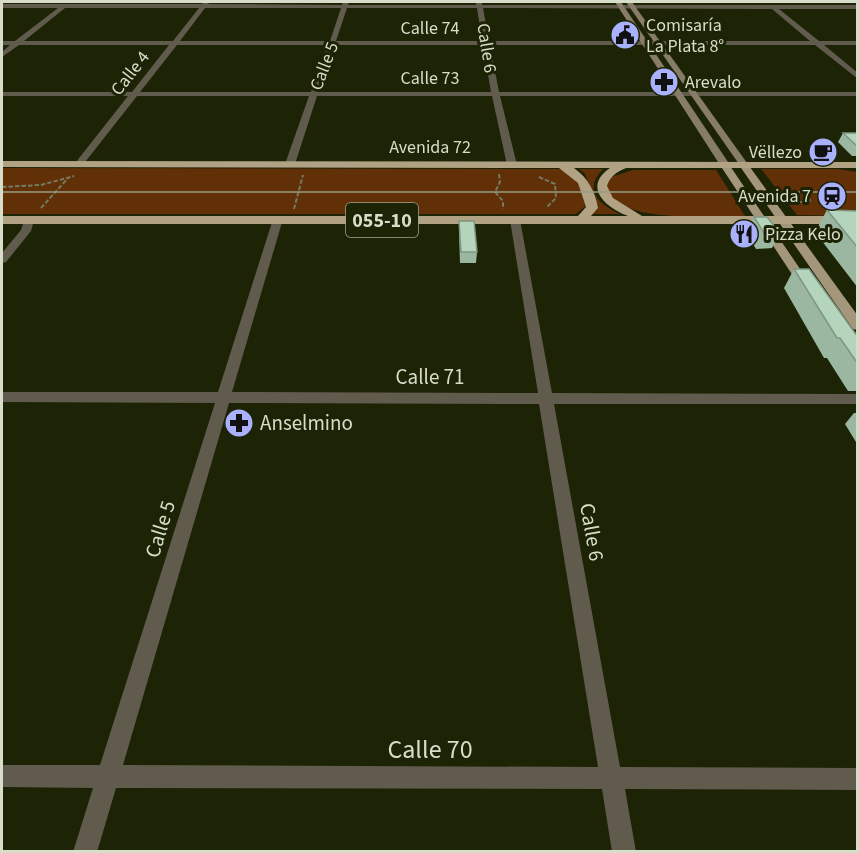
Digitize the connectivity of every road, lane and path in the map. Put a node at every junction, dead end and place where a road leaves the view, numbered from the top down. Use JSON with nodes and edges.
{"nodes":[{"id":1,"x":66,"y":4,"type":"edge"},
{"id":2,"x":205,"y":4,"type":"edge"},
{"id":3,"x":345,"y":4,"type":"edge"},
{"id":4,"x":480,"y":4,"type":"edge"},
{"id":5,"x":619,"y":4,"type":"edge"},
{"id":6,"x":631,"y":4,"type":"edge"},
{"id":7,"x":770,"y":4,"type":"edge"},
{"id":8,"x":2,"y":6,"type":"edge"},
{"id":9,"x":858,"y":7,"type":"edge"},
{"id":10,"x":2,"y":43,"type":"edge"},
{"id":11,"x":16,"y":43,"type":"junction"},
{"id":12,"x":174,"y":43,"type":"junction"},
{"id":13,"x":333,"y":43,"type":"junction"},
{"id":14,"x":486,"y":43,"type":"junction"},
{"id":15,"x":645,"y":43,"type":"junction"},
{"id":16,"x":658,"y":43,"type":"junction"},
{"id":17,"x":818,"y":43,"type":"junction"},
{"id":18,"x":858,"y":43,"type":"edge"},
{"id":19,"x":2,"y":55,"type":"edge"},
{"id":20,"x":858,"y":76,"type":"edge"},
{"id":21,"x":314,"y":93,"type":"junction"},
{"id":22,"x":2,"y":94,"type":"edge"},
{"id":23,"x":134,"y":94,"type":"junction"},
{"id":24,"x":495,"y":94,"type":"junction"},
{"id":25,"x":679,"y":94,"type":"junction"},
{"id":26,"x":694,"y":94,"type":"junction"},
{"id":27,"x":858,"y":94,"type":"edge"},
{"id":28,"x":2,"y":164,"type":"edge"},
{"id":29,"x":79,"y":164,"type":"junction"},
{"id":30,"x":290,"y":164,"type":"junction"},
{"id":31,"x":306,"y":164,"type":"junction"},
{"id":32,"x":562,"y":165,"type":"junction"},
{"id":33,"x":624,"y":165,"type":"junction"},
{"id":34,"x":725,"y":165,"type":"junction"},
{"id":35,"x":744,"y":165,"type":"junction"},
{"id":36,"x":858,"y":166,"type":"edge"},
{"id":37,"x":498,"y":169,"type":"junction"},
{"id":38,"x":510,"y":169,"type":"junction"},
{"id":39,"x":76,"y":176,"type":"dead end"},
{"id":40,"x":536,"y":176,"type":"dead end"},
{"id":41,"x":69,"y":177,"type":"junction"},
{"id":42,"x":2,"y":187,"type":"edge"},
{"id":43,"x":809,"y":198,"type":"dead end"},
{"id":44,"x":784,"y":202,"type":"dead end"},
{"id":45,"x":540,"y":209,"type":"dead end"},
{"id":46,"x":49,"y":212,"type":"dead end"},
{"id":47,"x":285,"y":219,"type":"junction"},
{"id":48,"x":581,"y":219,"type":"junction"},
{"id":49,"x":647,"y":219,"type":"junction"},
{"id":50,"x":858,"y":219,"type":"edge"},
{"id":51,"x":2,"y":220,"type":"edge"},
{"id":52,"x":29,"y":220,"type":"junction"},
{"id":53,"x":509,"y":220,"type":"junction"},
{"id":54,"x":762,"y":220,"type":"junction"},
{"id":55,"x":782,"y":220,"type":"junction"},
{"id":56,"x":2,"y":260,"type":"edge"},
{"id":57,"x":813,"y":297,"type":"edge"},
{"id":58,"x":858,"y":326,"type":"edge"},
{"id":59,"x":2,"y":398,"type":"edge"},
{"id":60,"x":223,"y":398,"type":"junction"},
{"id":61,"x":546,"y":398,"type":"junction"},
{"id":62,"x":858,"y":399,"type":"edge"},
{"id":63,"x":2,"y":776,"type":"edge"},
{"id":64,"x":108,"y":776,"type":"junction"},
{"id":65,"x":612,"y":778,"type":"junction"},
{"id":66,"x":858,"y":779,"type":"edge"},
{"id":67,"x":85,"y":852,"type":"edge"},
{"id":68,"x":624,"y":852,"type":"edge"}],
"edges":[{"from":1,"to":2,"type":"street"},
{"from":1,"to":8,"type":"street"},
{"from":1,"to":11,"type":"street"},
{"from":2,"to":3,"type":"street"},
{"from":2,"to":12,"type":"street","name":"Calle 4"},
{"from":3,"to":4,"type":"street"},
{"from":3,"to":13,"type":"street","name":"Calle 5"},
{"from":4,"to":5,"type":"street"},
{"from":4,"to":14,"type":"street","name":"Calle 6"},
{"from":5,"to":6,"type":"street"},
{"from":5,"to":15,"type":"main road"},
{"from":6,"to":7,"type":"street"},
{"from":6,"to":16,"type":"main road"},
{"from":7,"to":9,"type":"street"},
{"from":7,"to":17,"type":"street"},
{"from":10,"to":11,"type":"street","name":"Calle 74"},
{"from":11,"to":12,"type":"street","name":"Calle 74"},
{"from":11,"to":19,"type":"street"},
{"from":12,"to":13,"type":"street","name":"Calle 74"},
{"from":12,"to":23,"type":"street","name":"Calle 4"},
{"from":13,"to":14,"type":"street","name":"Calle 74"},
{"from":13,"to":21,"type":"street","name":"Calle 5"},
{"from":14,"to":15,"type":"street","name":"Calle 74"},
{"from":14,"to":24,"type":"street","name":"Calle 6"},
{"from":15,"to":16,"type":"street","name":"Calle 74"},
{"from":15,"to":25,"type":"main road"},
{"from":16,"to":17,"type":"street","name":"Calle 74"},
{"from":16,"to":26,"type":"main road"},
{"from":17,"to":18,"type":"street","name":"Calle 74"},
{"from":17,"to":20,"type":"street"},
{"from":21,"to":23,"type":"street","name":"Calle 73"},
{"from":21,"to":24,"type":"street","name":"Calle 73"},
{"from":21,"to":30,"type":"street","name":"Calle 5"},
{"from":22,"to":23,"type":"street","name":"Calle 73"},
{"from":23,"to":29,"type":"street","name":"Calle 4"},
{"from":24,"to":25,"type":"street","name":"Calle 73"},
{"from":24,"to":38,"type":"street","name":"Calle 6"},
{"from":25,"to":26,"type":"street","name":"Calle 73"},
{"from":25,"to":34,"type":"main road"},
{"from":26,"to":27,"type":"street","name":"Calle 73"},
{"from":26,"to":35,"type":"main road"},
{"from":28,"to":29,"type":"highway","name":"Avenida 72"},
{"from":29,"to":30,"type":"highway","name":"Avenida 72"},
{"from":29,"to":41,"type":"path"},
{"from":30,"to":31,"type":"highway","name":"Avenida 72"},
{"from":31,"to":37,"type":"highway","name":"Avenida 72"},
{"from":31,"to":47,"type":"path"},
{"from":32,"to":33,"type":"highway","name":"Avenida 72"},
{"from":32,"to":38,"type":"highway","name":"Avenida 72"},
{"from":32,"to":48,"type":"highway"},
{"from":33,"to":34,"type":"highway","name":"Avenida 72"},
{"from":33,"to":49,"type":"highway"},
{"from":34,"to":35,"type":"highway","name":"Avenida 72"},
{"from":34,"to":54,"type":"main road"},
{"from":35,"to":36,"type":"highway","name":"Avenida 72"},
{"from":35,"to":55,"type":"main road"},
{"from":37,"to":38,"type":"highway","name":"Avenida 72"},
{"from":37,"to":38,"type":"path"},
{"from":37,"to":53,"type":"path"},
{"from":39,"to":41,"type":"path"},
{"from":40,"to":45,"type":"path"},
{"from":41,"to":42,"type":"path"},
{"from":41,"to":46,"type":"path"},
{"from":43,"to":44,"type":"path"},
{"from":47,"to":52,"type":"highway","number":"055-10"},
{"from":47,"to":53,"type":"highway","number":"055-10"},
{"from":47,"to":60,"type":"street","name":"Calle 5"},
{"from":48,"to":49,"type":"highway","number":"055-10"},
{"from":48,"to":53,"type":"highway","number":"055-10"},
{"from":49,"to":54,"type":"highway","number":"055-10"},
{"from":50,"to":55,"type":"highway","number":"055-10"},
{"from":51,"to":52,"type":"highway","number":"055-10"},
{"from":52,"to":56,"type":"street"},
{"from":53,"to":61,"type":"street","name":"Calle 6"},
{"from":54,"to":55,"type":"highway","number":"055-10"},
{"from":54,"to":57,"type":"main road"},
{"from":55,"to":58,"type":"main road"},
{"from":59,"to":60,"type":"street","name":"Calle 71"},
{"from":60,"to":61,"type":"street","name":"Calle 71"},
{"from":60,"to":64,"type":"street","name":"Calle 5"},
{"from":61,"to":62,"type":"street","name":"Calle 71"},
{"from":61,"to":65,"type":"street","name":"Calle 6"},
{"from":63,"to":64,"type":"street","name":"Calle 70"},
{"from":64,"to":65,"type":"street","name":"Calle 70"},
{"from":64,"to":67,"type":"street","name":"Calle 5"},
{"from":65,"to":66,"type":"street","name":"Calle 70"},
{"from":65,"to":68,"type":"street","name":"Calle 6"}]}
